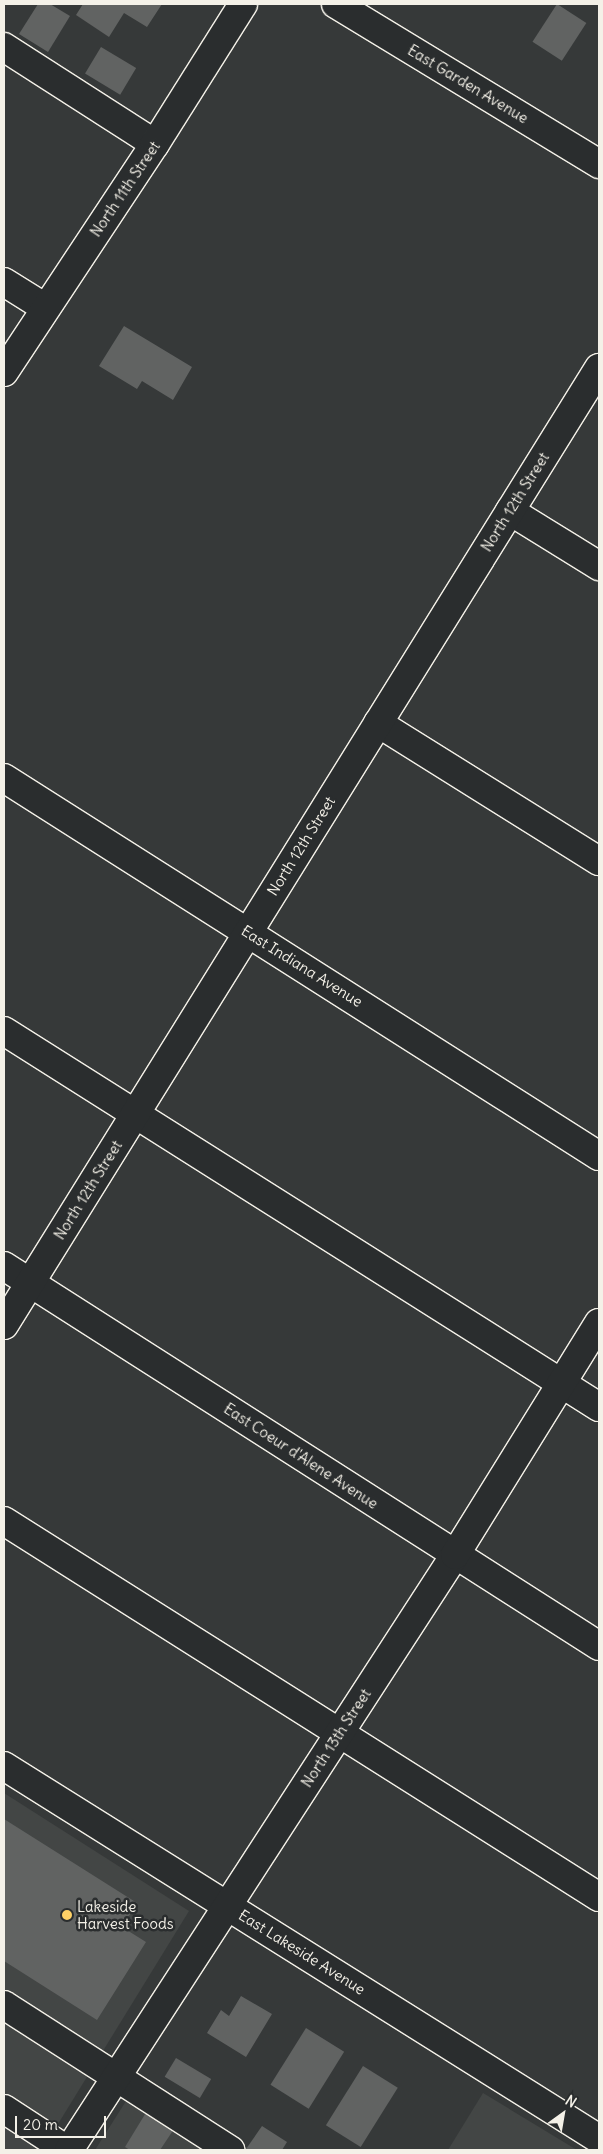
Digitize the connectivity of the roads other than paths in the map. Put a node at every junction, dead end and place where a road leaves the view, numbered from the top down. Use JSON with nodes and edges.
{"nodes":[{"id":1,"x":243,"y":4,"type":"edge"},
{"id":2,"x":336,"y":4,"type":"edge"},
{"id":3,"x":4,"y":47,"type":"edge"},
{"id":4,"x":155,"y":144,"type":"junction"},
{"id":5,"x":599,"y":164,"type":"edge"},
{"id":6,"x":4,"y":282,"type":"edge"},
{"id":7,"x":44,"y":307,"type":"junction"},
{"id":8,"x":599,"y":368,"type":"edge"},
{"id":9,"x":4,"y":372,"type":"edge"},
{"id":10,"x":510,"y":511,"type":"junction"},
{"id":11,"x":599,"y":566,"type":"edge"},
{"id":12,"x":378,"y":723,"type":"junction"},
{"id":13,"x":4,"y":778,"type":"edge"},
{"id":14,"x":599,"y":861,"type":"edge"},
{"id":15,"x":248,"y":932,"type":"junction"},
{"id":16,"x":4,"y":1032,"type":"edge"},
{"id":17,"x":134,"y":1115,"type":"junction"},
{"id":18,"x":599,"y":1156,"type":"edge"},
{"id":19,"x":4,"y":1266,"type":"edge"},
{"id":20,"x":30,"y":1282,"type":"junction"},
{"id":21,"x":599,"y":1323,"type":"edge"},
{"id":22,"x":4,"y":1325,"type":"edge"},
{"id":23,"x":562,"y":1383,"type":"junction"},
{"id":24,"x":599,"y":1407,"type":"edge"},
{"id":25,"x":4,"y":1522,"type":"edge"},
{"id":26,"x":456,"y":1555,"type":"junction"},
{"id":27,"x":599,"y":1646,"type":"edge"},
{"id":28,"x":338,"y":1734,"type":"junction"},
{"id":29,"x":4,"y":1766,"type":"edge"},
{"id":30,"x":599,"y":1897,"type":"edge"},
{"id":31,"x":226,"y":1905,"type":"junction"},
{"id":32,"x":4,"y":2005,"type":"edge"},
{"id":33,"x":115,"y":2077,"type":"junction"},
{"id":34,"x":7,"y":2121,"type":"edge"},
{"id":35,"x":599,"y":2138,"type":"edge"},
{"id":36,"x":68,"y":2150,"type":"edge"},
{"id":37,"x":230,"y":2150,"type":"edge"}],
"edges":[{"from":1,"to":4,"type":"street","name":"North 11th Street"},
{"from":2,"to":5,"type":"street","name":"East Garden Avenue"},
{"from":3,"to":4,"type":"street"},
{"from":4,"to":7,"type":"street","name":"North 11th Street"},
{"from":6,"to":7,"type":"street"},
{"from":7,"to":9,"type":"street","name":"North 11th Street"},
{"from":8,"to":10,"type":"street","name":"North 12th Street"},
{"from":10,"to":11,"type":"street"},
{"from":10,"to":12,"type":"street","name":"North 12th Street"},
{"from":12,"to":14,"type":"street"},
{"from":12,"to":15,"type":"street","name":"North 12th Street"},
{"from":13,"to":15,"type":"street","name":"East Indiana Avenue"},
{"from":15,"to":17,"type":"street","name":"North 12th Street"},
{"from":15,"to":18,"type":"street","name":"East Indiana Avenue"},
{"from":16,"to":17,"type":"street"},
{"from":17,"to":20,"type":"street","name":"North 12th Street"},
{"from":17,"to":23,"type":"street"},
{"from":19,"to":20,"type":"street","name":"East Coeur d'Alene Avenue"},
{"from":20,"to":22,"type":"street","name":"North 12th Street"},
{"from":20,"to":26,"type":"street","name":"East Coeur d'Alene Avenue"},
{"from":21,"to":23,"type":"street","name":"North 13th Street"},
{"from":23,"to":24,"type":"street"},
{"from":23,"to":26,"type":"street","name":"North 13th Street"},
{"from":25,"to":28,"type":"street"},
{"from":26,"to":27,"type":"street","name":"East Coeur d'Alene Avenue"},
{"from":26,"to":28,"type":"street","name":"North 13th Street"},
{"from":28,"to":30,"type":"street"},
{"from":28,"to":31,"type":"street","name":"North 13th Street"},
{"from":29,"to":31,"type":"street","name":"East Lakeside Avenue"},
{"from":31,"to":33,"type":"street","name":"North 13th Street"},
{"from":31,"to":35,"type":"street","name":"East Lakeside Avenue"},
{"from":32,"to":33,"type":"street"},
{"from":33,"to":36,"type":"street","name":"North 13th Street"},
{"from":33,"to":37,"type":"street"},
{"from":34,"to":36,"type":"street"}]}
